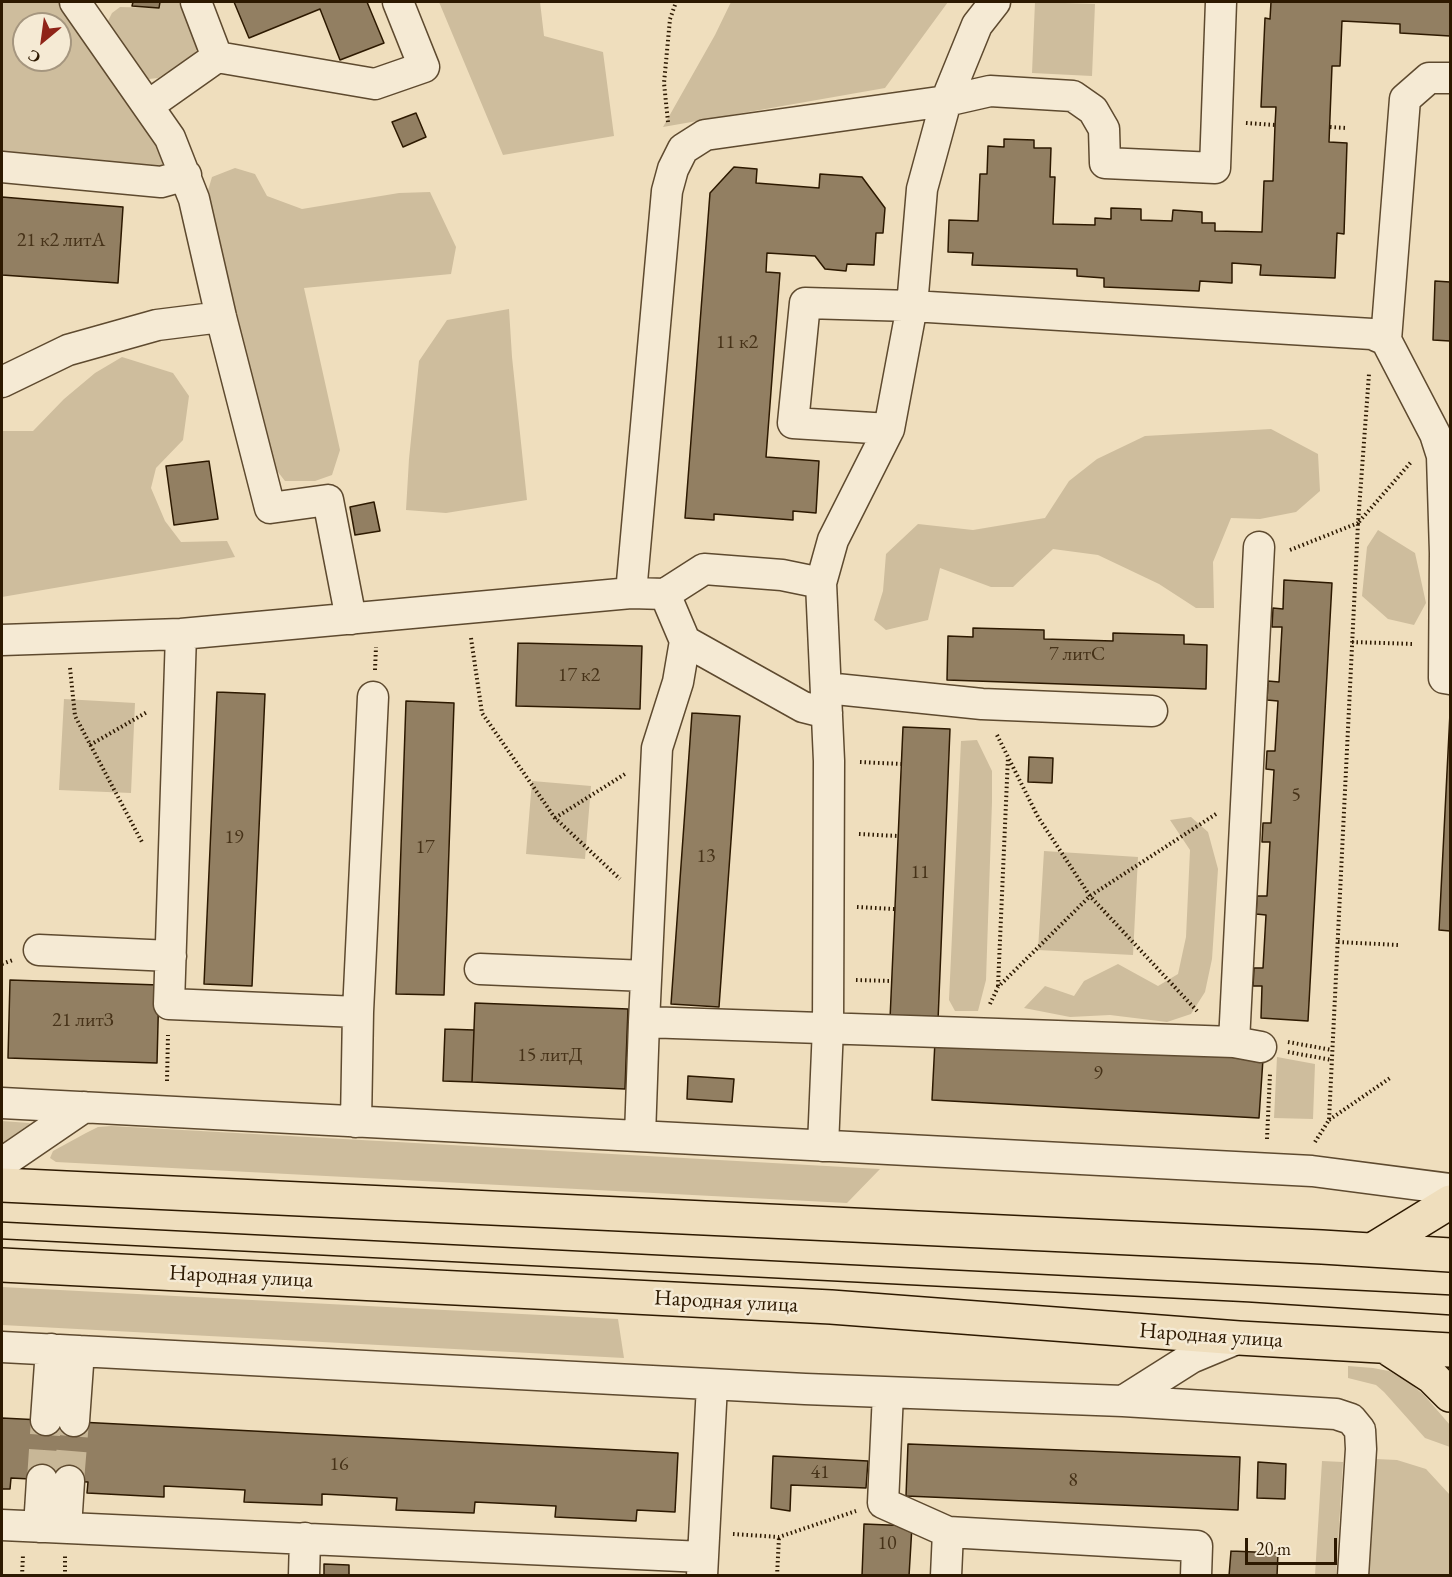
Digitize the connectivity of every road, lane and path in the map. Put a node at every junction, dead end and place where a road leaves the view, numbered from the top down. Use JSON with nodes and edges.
{"nodes":[{"id":1,"x":75,"y":2,"type":"edge"},
{"id":2,"x":195,"y":2,"type":"edge"},
{"id":3,"x":398,"y":2,"type":"edge"},
{"id":4,"x":676,"y":2,"type":"edge"},
{"id":5,"x":995,"y":2,"type":"edge"},
{"id":6,"x":1221,"y":2,"type":"edge"},
{"id":7,"x":217,"y":57,"type":"junction"},
{"id":8,"x":1450,"y":78,"type":"edge"},
{"id":9,"x":946,"y":101,"type":"junction"},
{"id":10,"x":148,"y":105,"type":"junction"},
{"id":11,"x":1330,"y":127,"type":"dead end"},
{"id":12,"x":1346,"y":128,"type":"dead end"},
{"id":13,"x":2,"y":167,"type":"edge"},
{"id":14,"x":673,"y":169,"type":"junction"},
{"id":15,"x":186,"y":175,"type":"junction"},
{"id":16,"x":912,"y":306,"type":"junction"},
{"id":17,"x":221,"y":317,"type":"junction"},
{"id":18,"x":1379,"y":337,"type":"junction"},
{"id":19,"x":2,"y":382,"type":"edge"},
{"id":20,"x":889,"y":429,"type":"junction"},
{"id":21,"x":1435,"y":434,"type":"junction"},
{"id":22,"x":1358,"y":523,"type":"junction"},
{"id":23,"x":1259,"y":554,"type":"joint"},
{"id":24,"x":821,"y":582,"type":"junction"},
{"id":25,"x":631,"y":593,"type":"junction"},
{"id":26,"x":665,"y":594,"type":"junction"},
{"id":27,"x":466,"y":608,"type":"junction"},
{"id":28,"x":351,"y":619,"type":"junction"},
{"id":29,"x":181,"y":634,"type":"junction"},
{"id":30,"x":66,"y":638,"type":"junction"},
{"id":31,"x":376,"y":638,"type":"dead end"},
{"id":32,"x":2,"y":640,"type":"edge"},
{"id":33,"x":685,"y":641,"type":"junction"},
{"id":34,"x":1352,"y":642,"type":"junction"},
{"id":35,"x":1444,"y":645,"type":"junction"},
{"id":36,"x":1450,"y":679,"type":"edge"},
{"id":37,"x":179,"y":694,"type":"junction"},
{"id":38,"x":373,"y":697,"type":"joint"},
{"id":39,"x":827,"y":700,"type":"junction"},
{"id":40,"x":982,"y":704,"type":"junction"},
{"id":41,"x":1152,"y":711,"type":"dead end"},
{"id":42,"x":90,"y":745,"type":"junction"},
{"id":43,"x":657,"y":754,"type":"junction"},
{"id":44,"x":1008,"y":757,"type":"junction"},
{"id":45,"x":830,"y":761,"type":"junction"},
{"id":46,"x":901,"y":764,"type":"dead end"},
{"id":47,"x":1247,"y":795,"type":"junction"},
{"id":48,"x":555,"y":818,"type":"junction"},
{"id":49,"x":829,"y":833,"type":"junction"},
{"id":50,"x":898,"y":836,"type":"dead end"},
{"id":51,"x":145,"y":848,"type":"dead end"},
{"id":52,"x":1090,"y":896,"type":"junction"},
{"id":53,"x":650,"y":906,"type":"junction"},
{"id":54,"x":829,"y":906,"type":"junction"},
{"id":55,"x":895,"y":909,"type":"dead end"},
{"id":56,"x":1338,"y":942,"type":"junction"},
{"id":57,"x":1398,"y":945,"type":"dead end"},
{"id":58,"x":39,"y":950,"type":"dead end"},
{"id":59,"x":171,"y":956,"type":"junction"},
{"id":60,"x":480,"y":969,"type":"dead end"},
{"id":61,"x":646,"y":976,"type":"junction"},
{"id":62,"x":998,"y":987,"type":"junction"},
{"id":63,"x":169,"y":1004,"type":"junction"},
{"id":64,"x":358,"y":1012,"type":"junction"},
{"id":65,"x":644,"y":1022,"type":"junction"},
{"id":66,"x":828,"y":1027,"type":"junction"},
{"id":67,"x":978,"y":1032,"type":"junction"},
{"id":68,"x":1261,"y":1045,"type":"junction"},
{"id":69,"x":1332,"y":1050,"type":"junction"},
{"id":70,"x":1332,"y":1060,"type":"junction"},
{"id":71,"x":1390,"y":1078,"type":"dead end"},
{"id":72,"x":167,"y":1083,"type":"dead end"},
{"id":73,"x":2,"y":1103,"type":"edge"},
{"id":74,"x":84,"y":1107,"type":"junction"},
{"id":75,"x":1329,"y":1120,"type":"junction"},
{"id":76,"x":356,"y":1122,"type":"junction"},
{"id":77,"x":640,"y":1136,"type":"junction"},
{"id":78,"x":1267,"y":1142,"type":"dead end"},
{"id":79,"x":1313,"y":1145,"type":"dead end"},
{"id":80,"x":823,"y":1146,"type":"junction"},
{"id":81,"x":2,"y":1163,"type":"edge"},
{"id":82,"x":2,"y":1185,"type":"edge"},
{"id":83,"x":1450,"y":1189,"type":"edge"},
{"id":84,"x":1450,"y":1202,"type":"edge"},
{"id":85,"x":1372,"y":1250,"type":"junction"},
{"id":86,"x":1450,"y":1255,"type":"edge"},
{"id":87,"x":2,"y":1265,"type":"edge"},
{"id":88,"x":1239,"y":1338,"type":"junction"},
{"id":89,"x":2,"y":1347,"type":"edge"},
{"id":90,"x":1387,"y":1348,"type":"junction"},
{"id":91,"x":65,"y":1350,"type":"junction"},
{"id":92,"x":1450,"y":1350,"type":"edge"},
{"id":93,"x":712,"y":1384,"type":"junction"},
{"id":94,"x":888,"y":1393,"type":"junction"},
{"id":95,"x":1450,"y":1395,"type":"edge"},
{"id":96,"x":1123,"y":1401,"type":"junction"},
{"id":97,"x":60,"y":1421,"type":"tunnel mouth"},
{"id":98,"x":56,"y":1481,"type":"tunnel mouth"},
{"id":99,"x":883,"y":1503,"type":"junction"},
{"id":100,"x":33,"y":1531,"type":"edge"},
{"id":101,"x":948,"y":1532,"type":"junction"},
{"id":102,"x":779,"y":1537,"type":"junction"},
{"id":103,"x":305,"y":1538,"type":"junction"},
{"id":104,"x":704,"y":1555,"type":"edge"},
{"id":105,"x":22,"y":1575,"type":"edge"},
{"id":106,"x":304,"y":1575,"type":"edge"},
{"id":107,"x":777,"y":1575,"type":"edge"},
{"id":108,"x":946,"y":1575,"type":"edge"},
{"id":109,"x":1196,"y":1575,"type":"edge"},
{"id":110,"x":1353,"y":1575,"type":"edge"}],
"edges":[{"from":1,"to":10,"type":"street"},
{"from":2,"to":7,"type":"street"},
{"from":3,"to":7,"type":"street"},
{"from":4,"to":14,"type":"path"},
{"from":5,"to":9,"type":"street"},
{"from":6,"to":9,"type":"street"},
{"from":7,"to":10,"type":"street"},
{"from":8,"to":18,"type":"street"},
{"from":9,"to":14,"type":"street"},
{"from":9,"to":16,"type":"street"},
{"from":10,"to":15,"type":"street"},
{"from":11,"to":12,"type":"path"},
{"from":13,"to":15,"type":"street"},
{"from":14,"to":25,"type":"street"},
{"from":15,"to":17,"type":"street"},
{"from":16,"to":18,"type":"street"},
{"from":16,"to":20,"type":"street"},
{"from":16,"to":20,"type":"street"},
{"from":17,"to":19,"type":"street"},
{"from":17,"to":28,"type":"street"},
{"from":18,"to":21,"type":"street"},
{"from":18,"to":22,"type":"path"},
{"from":20,"to":24,"type":"street"},
{"from":21,"to":22,"type":"path"},
{"from":21,"to":35,"type":"street"},
{"from":22,"to":23,"type":"path"},
{"from":22,"to":34,"type":"path"},
{"from":23,"to":47,"type":"street"},
{"from":24,"to":26,"type":"street"},
{"from":24,"to":39,"type":"street"},
{"from":25,"to":26,"type":"street"},
{"from":25,"to":27,"type":"street"},
{"from":26,"to":33,"type":"street"},
{"from":27,"to":28,"type":"street"},
{"from":27,"to":48,"type":"path"},
{"from":28,"to":29,"type":"street"},
{"from":29,"to":30,"type":"street"},
{"from":29,"to":37,"type":"street"},
{"from":30,"to":32,"type":"street"},
{"from":30,"to":42,"type":"path"},
{"from":31,"to":38,"type":"path"},
{"from":33,"to":39,"type":"street"},
{"from":33,"to":43,"type":"street"},
{"from":34,"to":35,"type":"path"},
{"from":34,"to":56,"type":"path"},
{"from":35,"to":36,"type":"street"},
{"from":37,"to":42,"type":"path"},
{"from":37,"to":59,"type":"street"},
{"from":38,"to":64,"type":"street"},
{"from":39,"to":40,"type":"street"},
{"from":39,"to":45,"type":"street"},
{"from":40,"to":41,"type":"street"},
{"from":40,"to":44,"type":"path"},
{"from":42,"to":51,"type":"path"},
{"from":43,"to":48,"type":"path"},
{"from":43,"to":53,"type":"street"},
{"from":44,"to":52,"type":"path"},
{"from":44,"to":62,"type":"path"},
{"from":45,"to":46,"type":"path"},
{"from":45,"to":49,"type":"street"},
{"from":47,"to":52,"type":"path"},
{"from":47,"to":68,"type":"street"},
{"from":48,"to":53,"type":"path"},
{"from":49,"to":50,"type":"path"},
{"from":49,"to":54,"type":"street"},
{"from":52,"to":62,"type":"path"},
{"from":52,"to":68,"type":"path"},
{"from":53,"to":61,"type":"street"},
{"from":54,"to":55,"type":"path"},
{"from":54,"to":66,"type":"street"},
{"from":56,"to":57,"type":"path"},
{"from":56,"to":69,"type":"path"},
{"from":58,"to":59,"type":"street"},
{"from":59,"to":63,"type":"street"},
{"from":60,"to":61,"type":"street"},
{"from":61,"to":65,"type":"street"},
{"from":62,"to":67,"type":"path"},
{"from":63,"to":64,"type":"street"},
{"from":63,"to":72,"type":"path"},
{"from":64,"to":76,"type":"street"},
{"from":65,"to":66,"type":"street"},
{"from":65,"to":77,"type":"street"},
{"from":66,"to":67,"type":"street"},
{"from":66,"to":80,"type":"street"},
{"from":67,"to":68,"type":"street"},
{"from":68,"to":69,"type":"path"},
{"from":68,"to":70,"type":"path"},
{"from":68,"to":78,"type":"path"},
{"from":69,"to":70,"type":"path"},
{"from":70,"to":75,"type":"path"},
{"from":71,"to":75,"type":"path"},
{"from":73,"to":74,"type":"street"},
{"from":74,"to":76,"type":"street"},
{"from":74,"to":81,"type":"street"},
{"from":75,"to":79,"type":"path"},
{"from":76,"to":77,"type":"street"},
{"from":77,"to":80,"type":"street"},
{"from":80,"to":83,"type":"street"},
{"from":82,"to":85,"type":"main road"},
{"from":84,"to":85,"type":"main road"},
{"from":85,"to":86,"type":"main road"},
{"from":87,"to":88,"type":"main road","name":"Народная улица"},
{"from":88,"to":90,"type":"main road","name":"Народная улица"},
{"from":88,"to":96,"type":"street"},
{"from":89,"to":91,"type":"street"},
{"from":90,"to":92,"type":"main road","name":"Народная улица"},
{"from":90,"to":95,"type":"main road"},
{"from":91,"to":93,"type":"street"},
{"from":91,"to":97,"type":"street"},
{"from":93,"to":94,"type":"street"},
{"from":93,"to":104,"type":"street"},
{"from":94,"to":96,"type":"street"},
{"from":94,"to":99,"type":"street"},
{"from":96,"to":110,"type":"street"},
{"from":98,"to":100,"type":"street"},
{"from":99,"to":101,"type":"street"},
{"from":99,"to":102,"type":"path"},
{"from":100,"to":103,"type":"street"},
{"from":100,"to":105,"type":"path"},
{"from":101,"to":108,"type":"street"},
{"from":101,"to":109,"type":"street"},
{"from":102,"to":104,"type":"path"},
{"from":102,"to":107,"type":"path"},
{"from":103,"to":104,"type":"street"},
{"from":103,"to":106,"type":"street"}]}
